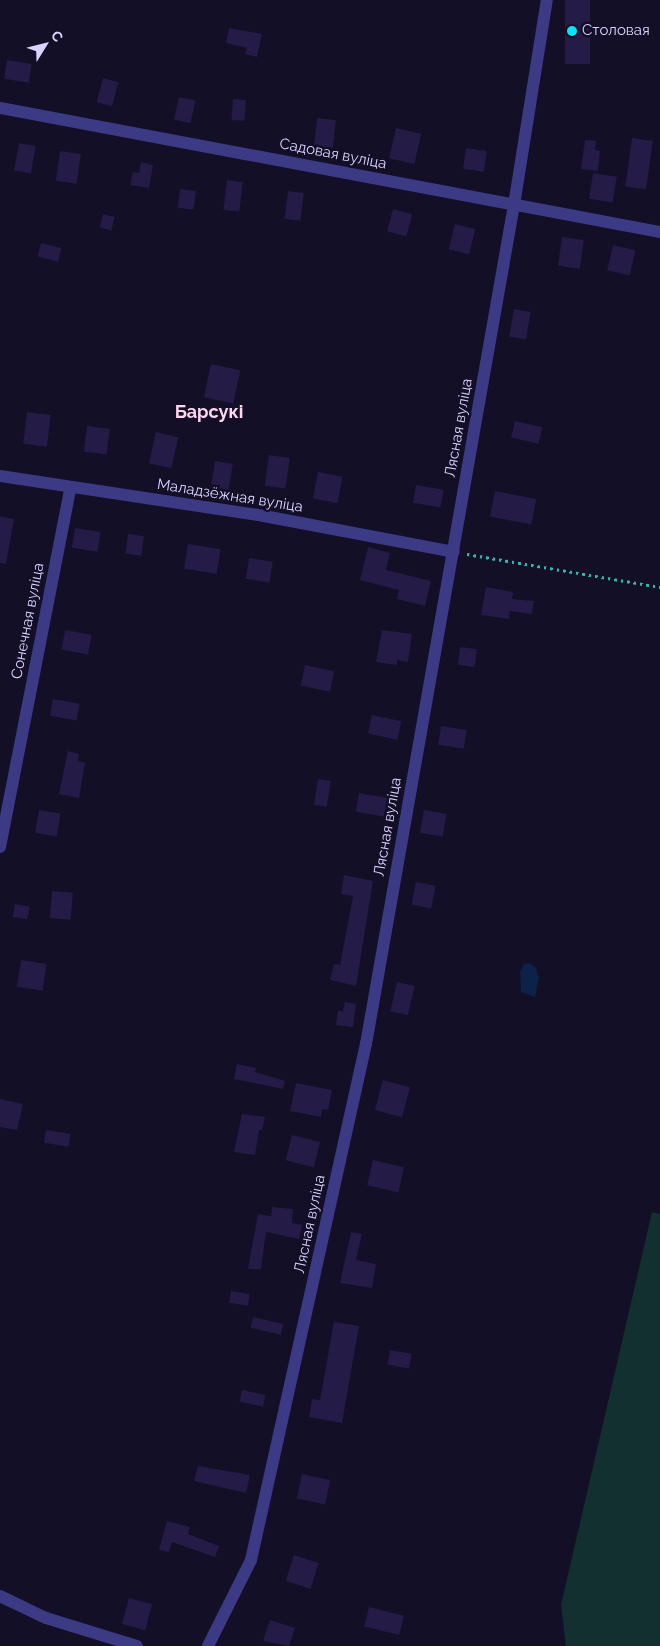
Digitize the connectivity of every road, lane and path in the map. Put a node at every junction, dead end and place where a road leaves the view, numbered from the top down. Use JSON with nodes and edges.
{"nodes":[{"id":1,"x":547,"y":0,"type":"edge"},
{"id":2,"x":0,"y":108,"type":"edge"},
{"id":3,"x":514,"y":205,"type":"junction"},
{"id":4,"x":660,"y":232,"type":"edge"},
{"id":5,"x":0,"y":476,"type":"edge"},
{"id":6,"x":70,"y":489,"type":"junction"},
{"id":7,"x":454,"y":552,"type":"junction"},
{"id":8,"x":660,"y":587,"type":"edge"},
{"id":9,"x":0,"y":847,"type":"edge"},
{"id":10,"x":0,"y":1596,"type":"edge"},
{"id":11,"x":137,"y":1646,"type":"edge"},
{"id":12,"x":208,"y":1646,"type":"edge"}],
"edges":[{"from":1,"to":3,"type":"street","name":"Лясная вуліца"},
{"from":2,"to":3,"type":"street","name":"Садовая вуліца"},
{"from":3,"to":4,"type":"street","name":"Садовая вуліца"},
{"from":3,"to":7,"type":"street","name":"Лясная вуліца"},
{"from":5,"to":6,"type":"street","name":"Маладзёжная вуліца"},
{"from":6,"to":7,"type":"street","name":"Маладзёжная вуліца"},
{"from":6,"to":9,"type":"street","name":"Сонечная вуліца"},
{"from":7,"to":8,"type":"path"},
{"from":7,"to":12,"type":"street","name":"Лясная вуліца"},
{"from":10,"to":11,"type":"street"}]}
